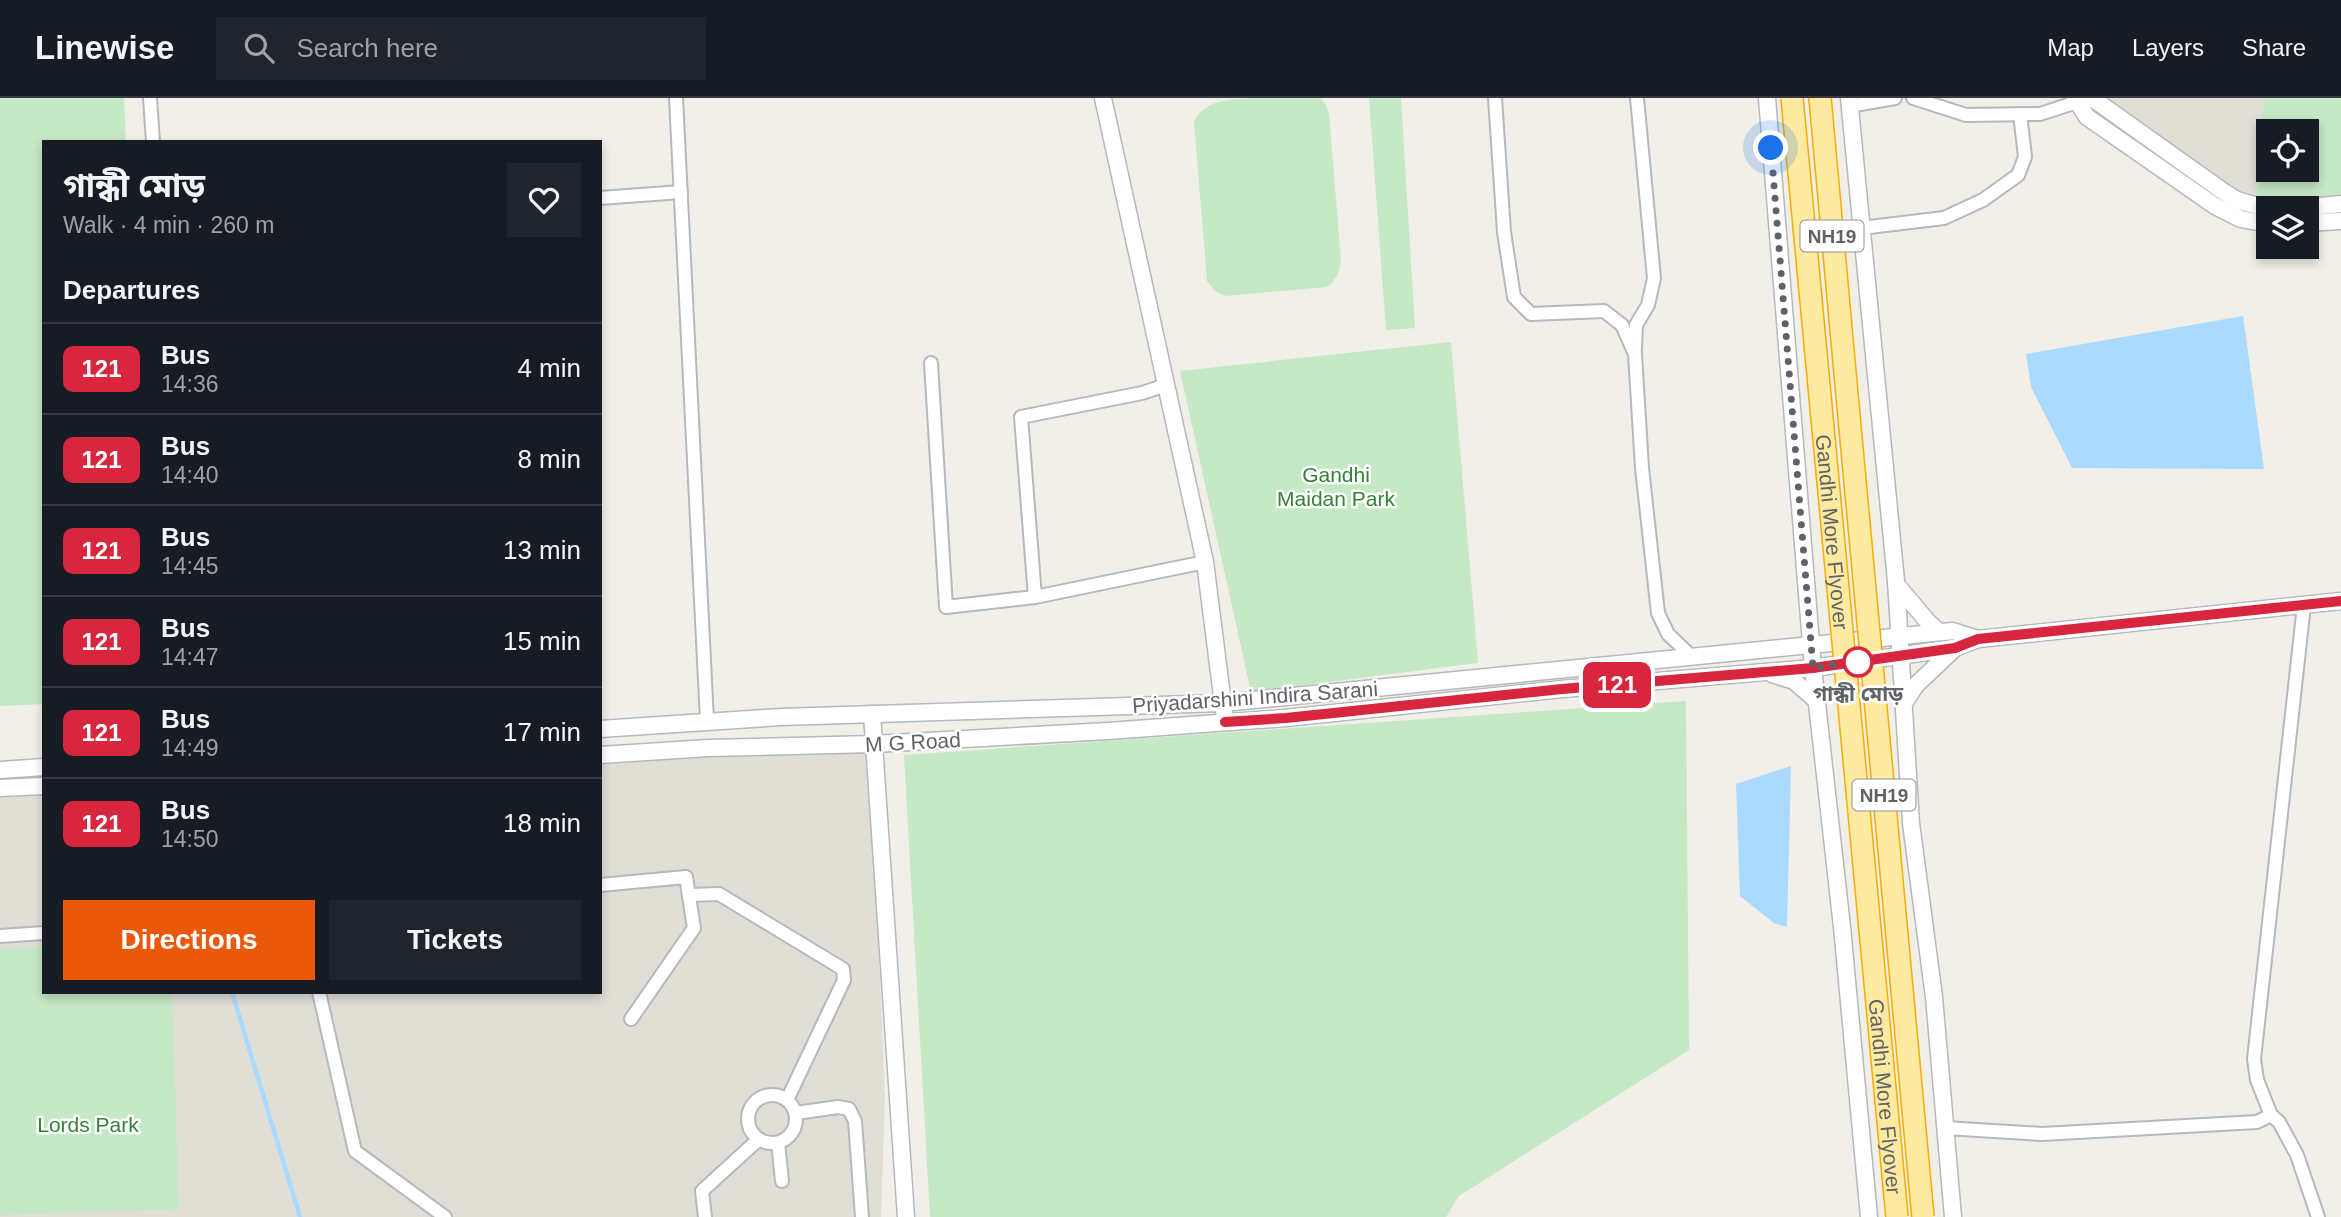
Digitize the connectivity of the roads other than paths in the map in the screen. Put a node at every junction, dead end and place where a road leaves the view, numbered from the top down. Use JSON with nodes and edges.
{"nodes":[{"id":1,"x":150,"y":98,"type":"edge"},
{"id":2,"x":676,"y":98,"type":"edge"},
{"id":3,"x":1103,"y":98,"type":"edge"},
{"id":4,"x":1495,"y":98,"type":"edge"},
{"id":5,"x":1637,"y":98,"type":"edge"},
{"id":6,"x":1767,"y":98,"type":"edge"},
{"id":7,"x":1793,"y":98,"type":"edge"},
{"id":8,"x":1820,"y":98,"type":"edge"},
{"id":9,"x":1895,"y":98,"type":"edge"},
{"id":10,"x":1913,"y":98,"type":"edge"},
{"id":11,"x":2081,"y":99,"type":"edge"},
{"id":12,"x":1849,"y":102,"type":"edge"},
{"id":13,"x":2020,"y":114,"type":"junction"},
{"id":14,"x":2147,"y":138,"type":"junction"},
{"id":15,"x":153,"y":140,"type":"edge"},
{"id":16,"x":2134,"y":150,"type":"junction"},
{"id":17,"x":681,"y":191,"type":"junction"},
{"id":18,"x":602,"y":198,"type":"edge"},
{"id":19,"x":2341,"y":204,"type":"edge"},
{"id":20,"x":2256,"y":206,"type":"edge"},
{"id":21,"x":2319,"y":206,"type":"edge"},
{"id":22,"x":2341,"y":221,"type":"edge"},
{"id":23,"x":2256,"y":222,"type":"edge"},
{"id":24,"x":2319,"y":222,"type":"edge"},
{"id":25,"x":1861,"y":228,"type":"junction"},
{"id":26,"x":1635,"y":354,"type":"junction"},
{"id":27,"x":931,"y":363,"type":"dead end"},
{"id":28,"x":1167,"y":385,"type":"junction"},
{"id":29,"x":1205,"y":562,"type":"junction"},
{"id":30,"x":1896,"y":584,"type":"junction"},
{"id":31,"x":1035,"y":597,"type":"junction"},
{"id":32,"x":2341,"y":601,"type":"edge"},
{"id":33,"x":2304,"y":605,"type":"junction"},
{"id":34,"x":1809,"y":611,"type":"junction"},
{"id":35,"x":1939,"y":632,"type":"junction"},
{"id":36,"x":1900,"y":636,"type":"junction"},
{"id":37,"x":1978,"y":639,"type":"junction"},
{"id":38,"x":1812,"y":643,"type":"junction"},
{"id":39,"x":1955,"y":648,"type":"junction"},
{"id":40,"x":1757,"y":649,"type":"junction"},
{"id":41,"x":1691,"y":656,"type":"junction"},
{"id":42,"x":1901,"y":656,"type":"junction"},
{"id":43,"x":1813,"y":668,"type":"junction"},
{"id":44,"x":1761,"y":672,"type":"junction"},
{"id":45,"x":1817,"y":701,"type":"junction"},
{"id":46,"x":1223,"y":703,"type":"junction"},
{"id":47,"x":1904,"y":703,"type":"junction"},
{"id":48,"x":872,"y":714,"type":"junction"},
{"id":49,"x":707,"y":721,"type":"junction"},
{"id":50,"x":1225,"y":722,"type":"junction"},
{"id":51,"x":602,"y":729,"type":"edge"},
{"id":52,"x":874,"y":744,"type":"junction"},
{"id":53,"x":602,"y":755,"type":"edge"},
{"id":54,"x":42,"y":768,"type":"edge"},
{"id":55,"x":0,"y":770,"type":"edge"},
{"id":56,"x":42,"y":786,"type":"edge"},
{"id":57,"x":0,"y":788,"type":"edge"},
{"id":58,"x":602,"y":886,"type":"edge"},
{"id":59,"x":689,"y":895,"type":"junction"},
{"id":60,"x":42,"y":933,"type":"edge"},
{"id":61,"x":0,"y":936,"type":"edge"},
{"id":62,"x":319,"y":994,"type":"edge"},
{"id":63,"x":631,"y":1019,"type":"dead end"},
{"id":64,"x":787,"y":1100,"type":"junction"},
{"id":65,"x":796,"y":1112,"type":"junction"},
{"id":66,"x":2271,"y":1115,"type":"junction"},
{"id":67,"x":1945,"y":1128,"type":"junction"},
{"id":68,"x":759,"y":1139,"type":"junction"},
{"id":69,"x":778,"y":1143,"type":"junction"},
{"id":70,"x":782,"y":1181,"type":"dead end"},
{"id":71,"x":445,"y":1217,"type":"edge"},
{"id":72,"x":705,"y":1217,"type":"edge"},
{"id":73,"x":862,"y":1217,"type":"edge"},
{"id":74,"x":906,"y":1217,"type":"edge"},
{"id":75,"x":1869,"y":1217,"type":"edge"},
{"id":76,"x":1897,"y":1217,"type":"edge"},
{"id":77,"x":1923,"y":1217,"type":"edge"},
{"id":78,"x":1953,"y":1217,"type":"edge"},
{"id":79,"x":2318,"y":1217,"type":"edge"}],
"edges":[{"from":1,"to":15,"type":"street"},
{"from":2,"to":17,"type":"street"},
{"from":3,"to":28,"type":"street"},
{"from":4,"to":26,"type":"street"},
{"from":5,"to":26,"type":"street"},
{"from":6,"to":34,"type":"street"},
{"from":7,"to":76,"type":"highway","name":"Gandhi More Flyover","number":"NH19","bridge":true},
{"from":8,"to":77,"type":"highway","name":"Gandhi More Flyover","number":"NH19","bridge":true},
{"from":9,"to":12,"type":"street"},
{"from":10,"to":13,"type":"street"},
{"from":11,"to":13,"type":"street"},
{"from":11,"to":14,"type":"street"},
{"from":11,"to":16,"type":"street"},
{"from":12,"to":25,"type":"street"},
{"from":13,"to":25,"type":"street"},
{"from":14,"to":16,"type":"street"},
{"from":14,"to":20,"type":"street"},
{"from":16,"to":23,"type":"street"},
{"from":17,"to":18,"type":"street"},
{"from":17,"to":49,"type":"street"},
{"from":19,"to":21,"type":"street"},
{"from":22,"to":24,"type":"street"},
{"from":25,"to":30,"type":"street"},
{"from":26,"to":41,"type":"street"},
{"from":27,"to":31,"type":"street"},
{"from":28,"to":29,"type":"street"},
{"from":28,"to":31,"type":"street"},
{"from":29,"to":31,"type":"street"},
{"from":29,"to":46,"type":"street"},
{"from":30,"to":35,"type":"street"},
{"from":30,"to":36,"type":"street"},
{"from":32,"to":33,"type":"street","name":"Priyadarshini Indira Sarani"},
{"from":33,"to":37,"type":"street","name":"Priyadarshini Indira Sarani"},
{"from":33,"to":66,"type":"street"},
{"from":34,"to":38,"type":"street"},
{"from":34,"to":40,"type":"street"},
{"from":35,"to":36,"type":"street","name":"Priyadarshini Indira Sarani"},
{"from":35,"to":37,"type":"street","name":"Priyadarshini Indira Sarani"},
{"from":36,"to":38,"type":"street","name":"Priyadarshini Indira Sarani"},
{"from":36,"to":42,"type":"street"},
{"from":37,"to":39,"type":"street","name":"Priyadarshini Indira Sarani"},
{"from":38,"to":40,"type":"street","name":"Priyadarshini Indira Sarani"},
{"from":38,"to":43,"type":"street"},
{"from":39,"to":42,"type":"street","name":"Priyadarshini Indira Sarani"},
{"from":39,"to":47,"type":"street"},
{"from":40,"to":41,"type":"street","name":"Priyadarshini Indira Sarani"},
{"from":41,"to":46,"type":"street","name":"Priyadarshini Indira Sarani"},
{"from":42,"to":43,"type":"street","name":"Priyadarshini Indira Sarani"},
{"from":42,"to":47,"type":"street"},
{"from":43,"to":44,"type":"street","name":"Priyadarshini Indira Sarani"},
{"from":43,"to":45,"type":"street"},
{"from":44,"to":45,"type":"street"},
{"from":44,"to":50,"type":"street","name":"Priyadarshini Indira Sarani"},
{"from":45,"to":75,"type":"street"},
{"from":46,"to":48,"type":"street","name":"Priyadarshini Indira Sarani"},
{"from":46,"to":50,"type":"street"},
{"from":47,"to":67,"type":"street"},
{"from":48,"to":49,"type":"street","name":"Priyadarshini Indira Sarani"},
{"from":48,"to":52,"type":"street"},
{"from":49,"to":51,"type":"street","name":"Priyadarshini Indira Sarani"},
{"from":50,"to":52,"type":"street","name":"M G Road"},
{"from":52,"to":53,"type":"street","name":"M G Road"},
{"from":52,"to":74,"type":"street"},
{"from":54,"to":55,"type":"street"},
{"from":56,"to":57,"type":"street"},
{"from":58,"to":59,"type":"street"},
{"from":59,"to":63,"type":"street"},
{"from":59,"to":64,"type":"street"},
{"from":60,"to":61,"type":"street"},
{"from":62,"to":71,"type":"street"},
{"from":64,"to":65,"type":"street"},
{"from":64,"to":68,"type":"street"},
{"from":65,"to":69,"type":"street"},
{"from":65,"to":73,"type":"street"},
{"from":66,"to":67,"type":"street"},
{"from":66,"to":79,"type":"street"},
{"from":67,"to":78,"type":"street"},
{"from":68,"to":69,"type":"street"},
{"from":68,"to":72,"type":"street"},
{"from":69,"to":70,"type":"street"}]}
